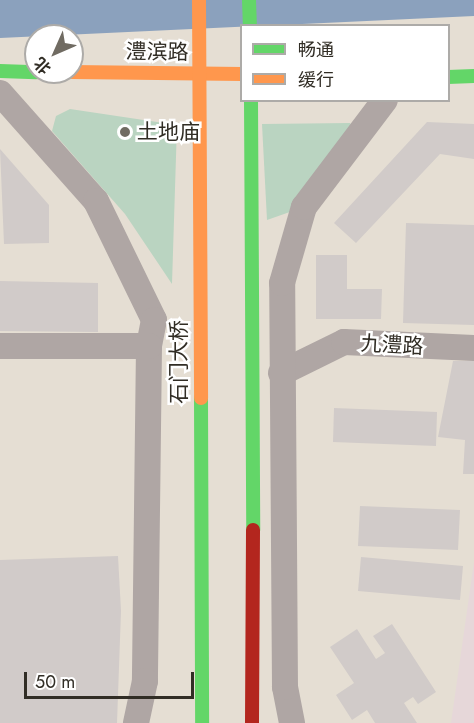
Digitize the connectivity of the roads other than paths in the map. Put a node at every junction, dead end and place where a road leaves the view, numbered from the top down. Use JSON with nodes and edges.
{"nodes":[{"id":1,"x":199,"y":0,"type":"edge"},
{"id":2,"x":249,"y":0,"type":"edge"},
{"id":3,"x":250,"y":24,"type":"edge"},
{"id":4,"x":0,"y":71,"type":"edge"},
{"id":5,"x":24,"y":72,"type":"edge"},
{"id":6,"x":84,"y":72,"type":"edge"},
{"id":7,"x":240,"y":74,"type":"edge"},
{"id":8,"x":474,"y":76,"type":"edge"},
{"id":9,"x":450,"y":77,"type":"edge"},
{"id":10,"x":0,"y":93,"type":"edge"},
{"id":11,"x":251,"y":102,"type":"edge"},
{"id":12,"x":383,"y":102,"type":"edge"},
{"id":13,"x":0,"y":346,"type":"edge"},
{"id":14,"x":149,"y":346,"type":"junction"},
{"id":15,"x":474,"y":348,"type":"edge"},
{"id":16,"x":282,"y":373,"type":"junction"},
{"id":17,"x":136,"y":723,"type":"edge"},
{"id":18,"x":202,"y":723,"type":"edge"},
{"id":19,"x":252,"y":723,"type":"edge"},
{"id":20,"x":292,"y":723,"type":"edge"}],
"edges":[{"from":1,"to":18,"type":"main road","name":"石门大桥","bridge":true},
{"from":2,"to":3,"type":"main road"},
{"from":4,"to":5,"type":"main road"},
{"from":6,"to":7,"type":"main road","name":"澧滨路"},
{"from":8,"to":9,"type":"main road"},
{"from":10,"to":14,"type":"street"},
{"from":11,"to":19,"type":"main road"},
{"from":12,"to":16,"type":"street"},
{"from":13,"to":14,"type":"street"},
{"from":14,"to":17,"type":"street"},
{"from":15,"to":16,"type":"street","name":"九澧路"},
{"from":16,"to":20,"type":"street"}]}
